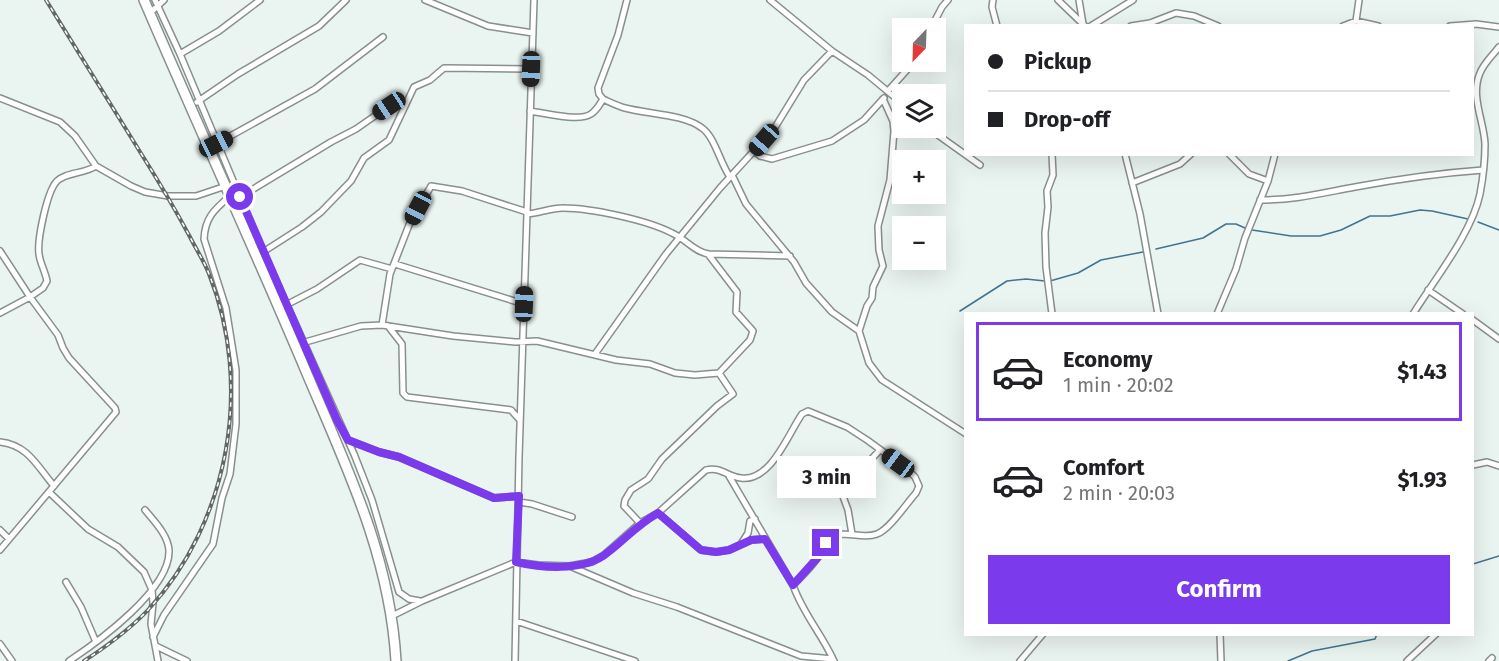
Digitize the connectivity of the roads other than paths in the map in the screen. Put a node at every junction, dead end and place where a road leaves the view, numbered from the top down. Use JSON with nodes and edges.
{"nodes":[{"id":1,"x":144,"y":0,"type":"edge"},
{"id":2,"x":164,"y":0,"type":"edge"},
{"id":3,"x":260,"y":0,"type":"edge"},
{"id":4,"x":346,"y":0,"type":"edge"},
{"id":5,"x":425,"y":0,"type":"edge"},
{"id":6,"x":534,"y":0,"type":"edge"},
{"id":7,"x":627,"y":0,"type":"edge"},
{"id":8,"x":770,"y":0,"type":"edge"},
{"id":9,"x":948,"y":0,"type":"edge"},
{"id":10,"x":993,"y":0,"type":"edge"},
{"id":11,"x":1058,"y":0,"type":"edge"},
{"id":12,"x":1079,"y":0,"type":"edge"},
{"id":13,"x":1132,"y":0,"type":"edge"},
{"id":14,"x":1359,"y":0,"type":"edge"},
{"id":15,"x":154,"y":7,"type":"edge"},
{"id":16,"x":937,"y":18,"type":"edge"},
{"id":17,"x":1356,"y":21,"type":"junction"},
{"id":18,"x":997,"y":24,"type":"edge"},
{"id":19,"x":1083,"y":24,"type":"edge"},
{"id":20,"x":1084,"y":24,"type":"edge"},
{"id":21,"x":1094,"y":24,"type":"edge"},
{"id":22,"x":1144,"y":24,"type":"edge"},
{"id":23,"x":1214,"y":24,"type":"edge"},
{"id":24,"x":1348,"y":24,"type":"edge"},
{"id":25,"x":1369,"y":24,"type":"edge"},
{"id":26,"x":1474,"y":24,"type":"edge"},
{"id":27,"x":1499,"y":27,"type":"edge"},
{"id":28,"x":533,"y":33,"type":"junction"},
{"id":29,"x":383,"y":37,"type":"dead end"},
{"id":30,"x":1499,"y":47,"type":"edge"},
{"id":31,"x":832,"y":51,"type":"junction"},
{"id":32,"x":180,"y":54,"type":"junction"},
{"id":33,"x":531,"y":69,"type":"junction"},
{"id":34,"x":905,"y":72,"type":"edge"},
{"id":35,"x":888,"y":91,"type":"junction"},
{"id":36,"x":892,"y":94,"type":"edge"},
{"id":37,"x":0,"y":98,"type":"edge"},
{"id":38,"x":603,"y":99,"type":"junction"},
{"id":39,"x":883,"y":99,"type":"junction"},
{"id":40,"x":194,"y":103,"type":"junction"},
{"id":41,"x":405,"y":104,"type":"junction"},
{"id":42,"x":530,"y":111,"type":"junction"},
{"id":43,"x":942,"y":138,"type":"edge"},
{"id":44,"x":216,"y":144,"type":"junction"},
{"id":45,"x":754,"y":151,"type":"junction"},
{"id":46,"x":964,"y":154,"type":"edge"},
{"id":47,"x":967,"y":156,"type":"edge"},
{"id":48,"x":1052,"y":156,"type":"edge"},
{"id":49,"x":1125,"y":156,"type":"edge"},
{"id":50,"x":1189,"y":156,"type":"edge"},
{"id":51,"x":1232,"y":156,"type":"edge"},
{"id":52,"x":1274,"y":156,"type":"edge"},
{"id":53,"x":980,"y":165,"type":"dead end"},
{"id":54,"x":96,"y":166,"type":"junction"},
{"id":55,"x":1483,"y":170,"type":"junction"},
{"id":56,"x":731,"y":176,"type":"junction"},
{"id":57,"x":1268,"y":181,"type":"junction"},
{"id":58,"x":1132,"y":183,"type":"junction"},
{"id":59,"x":226,"y":186,"type":"junction"},
{"id":60,"x":235,"y":196,"type":"junction"},
{"id":61,"x":1260,"y":200,"type":"junction"},
{"id":62,"x":527,"y":213,"type":"junction"},
{"id":63,"x":680,"y":237,"type":"junction"},
{"id":64,"x":0,"y":251,"type":"edge"},
{"id":65,"x":263,"y":252,"type":"junction"},
{"id":66,"x":708,"y":254,"type":"junction"},
{"id":67,"x":790,"y":256,"type":"junction"},
{"id":68,"x":393,"y":267,"type":"junction"},
{"id":69,"x":1428,"y":290,"type":"junction"},
{"id":70,"x":30,"y":297,"type":"junction"},
{"id":71,"x":286,"y":304,"type":"junction"},
{"id":72,"x":524,"y":304,"type":"junction"},
{"id":73,"x":1052,"y":312,"type":"edge"},
{"id":74,"x":1158,"y":312,"type":"edge"},
{"id":75,"x":1217,"y":312,"type":"edge"},
{"id":76,"x":1414,"y":312,"type":"edge"},
{"id":77,"x":1460,"y":312,"type":"edge"},
{"id":78,"x":0,"y":313,"type":"edge"},
{"id":79,"x":1474,"y":321,"type":"edge"},
{"id":80,"x":385,"y":325,"type":"junction"},
{"id":81,"x":859,"y":332,"type":"junction"},
{"id":82,"x":1499,"y":339,"type":"edge"},
{"id":83,"x":523,"y":341,"type":"junction"},
{"id":84,"x":300,"y":344,"type":"junction"},
{"id":85,"x":595,"y":354,"type":"junction"},
{"id":86,"x":719,"y":373,"type":"junction"},
{"id":87,"x":520,"y":420,"type":"junction"},
{"id":88,"x":964,"y":433,"type":"edge"},
{"id":89,"x":348,"y":440,"type":"junction"},
{"id":90,"x":0,"y":442,"type":"edge"},
{"id":91,"x":880,"y":450,"type":"junction"},
{"id":92,"x":1474,"y":465,"type":"edge"},
{"id":93,"x":1499,"y":466,"type":"edge"},
{"id":94,"x":726,"y":471,"type":"junction"},
{"id":95,"x":54,"y":486,"type":"junction"},
{"id":96,"x":48,"y":492,"type":"junction"},
{"id":97,"x":519,"y":499,"type":"junction"},
{"id":98,"x":145,"y":510,"type":"dead end"},
{"id":99,"x":658,"y":513,"type":"junction"},
{"id":100,"x":572,"y":518,"type":"dead end"},
{"id":101,"x":755,"y":519,"type":"junction"},
{"id":102,"x":640,"y":523,"type":"junction"},
{"id":103,"x":0,"y":530,"type":"edge"},
{"id":104,"x":852,"y":534,"type":"junction"},
{"id":105,"x":9,"y":539,"type":"junction"},
{"id":106,"x":765,"y":539,"type":"junction"},
{"id":107,"x":741,"y":544,"type":"junction"},
{"id":108,"x":0,"y":550,"type":"edge"},
{"id":109,"x":516,"y":562,"type":"junction"},
{"id":110,"x":570,"y":566,"type":"junction"},
{"id":111,"x":66,"y":582,"type":"dead end"},
{"id":112,"x":793,"y":585,"type":"junction"},
{"id":113,"x":152,"y":590,"type":"junction"},
{"id":114,"x":422,"y":601,"type":"junction"},
{"id":115,"x":392,"y":616,"type":"junction"},
{"id":116,"x":516,"y":621,"type":"junction"},
{"id":117,"x":1041,"y":636,"type":"edge"},
{"id":118,"x":1220,"y":636,"type":"edge"},
{"id":119,"x":1434,"y":636,"type":"edge"},
{"id":120,"x":153,"y":637,"type":"junction"},
{"id":121,"x":96,"y":642,"type":"junction"},
{"id":122,"x":0,"y":644,"type":"edge"},
{"id":123,"x":155,"y":646,"type":"junction"},
{"id":124,"x":834,"y":660,"type":"edge"},
{"id":125,"x":12,"y":661,"type":"edge"},
{"id":126,"x":69,"y":661,"type":"edge"},
{"id":127,"x":158,"y":661,"type":"edge"},
{"id":128,"x":187,"y":661,"type":"edge"},
{"id":129,"x":396,"y":661,"type":"edge"},
{"id":130,"x":515,"y":661,"type":"edge"},
{"id":131,"x":636,"y":661,"type":"edge"},
{"id":132,"x":1020,"y":661,"type":"edge"},
{"id":133,"x":1221,"y":661,"type":"edge"},
{"id":134,"x":1407,"y":661,"type":"edge"}],
"edges":[{"from":1,"to":15,"type":"main road"},
{"from":2,"to":15,"type":"street"},
{"from":3,"to":32,"type":"street"},
{"from":4,"to":40,"type":"street"},
{"from":5,"to":28,"type":"street"},
{"from":6,"to":28,"type":"street"},
{"from":7,"to":38,"type":"street"},
{"from":8,"to":31,"type":"street"},
{"from":9,"to":16,"type":"street"},
{"from":10,"to":18,"type":"street"},
{"from":11,"to":19,"type":"street"},
{"from":12,"to":20,"type":"street"},
{"from":13,"to":21,"type":"street"},
{"from":14,"to":17,"type":"street"},
{"from":15,"to":32,"type":"street"},
{"from":15,"to":40,"type":"main road"},
{"from":17,"to":24,"type":"street"},
{"from":17,"to":25,"type":"street"},
{"from":22,"to":23,"type":"street"},
{"from":26,"to":27,"type":"street"},
{"from":28,"to":33,"type":"street"},
{"from":29,"to":44,"type":"street"},
{"from":30,"to":55,"type":"street"},
{"from":31,"to":35,"type":"street"},
{"from":31,"to":45,"type":"street"},
{"from":32,"to":40,"type":"street"},
{"from":33,"to":41,"type":"street"},
{"from":33,"to":42,"type":"street"},
{"from":34,"to":35,"type":"street"},
{"from":35,"to":36,"type":"street"},
{"from":35,"to":39,"type":"street"},
{"from":37,"to":54,"type":"street"},
{"from":38,"to":42,"type":"street"},
{"from":38,"to":56,"type":"street"},
{"from":39,"to":45,"type":"street"},
{"from":39,"to":81,"type":"street"},
{"from":40,"to":44,"type":"street"},
{"from":40,"to":59,"type":"main road"},
{"from":41,"to":60,"type":"street"},
{"from":41,"to":65,"type":"street"},
{"from":42,"to":62,"type":"street"},
{"from":43,"to":46,"type":"street"},
{"from":44,"to":60,"type":"street"},
{"from":45,"to":56,"type":"street"},
{"from":47,"to":53,"type":"street"},
{"from":48,"to":73,"type":"street"},
{"from":49,"to":58,"type":"street"},
{"from":50,"to":58,"type":"street"},
{"from":51,"to":57,"type":"street"},
{"from":52,"to":57,"type":"street"},
{"from":54,"to":59,"type":"street"},
{"from":54,"to":70,"type":"street"},
{"from":55,"to":61,"type":"street"},
{"from":55,"to":69,"type":"street"},
{"from":56,"to":63,"type":"street"},
{"from":56,"to":67,"type":"street"},
{"from":57,"to":61,"type":"street"},
{"from":58,"to":74,"type":"street"},
{"from":59,"to":60,"type":"main road"},
{"from":60,"to":65,"type":"street"},
{"from":60,"to":84,"type":"main road"},
{"from":60,"to":120,"type":"street"},
{"from":61,"to":75,"type":"street"},
{"from":62,"to":63,"type":"street"},
{"from":62,"to":68,"type":"street"},
{"from":62,"to":72,"type":"street"},
{"from":63,"to":66,"type":"street"},
{"from":63,"to":85,"type":"street"},
{"from":64,"to":70,"type":"street"},
{"from":65,"to":71,"type":"street"},
{"from":66,"to":67,"type":"street"},
{"from":66,"to":86,"type":"street"},
{"from":67,"to":81,"type":"street"},
{"from":68,"to":71,"type":"street"},
{"from":68,"to":72,"type":"street"},
{"from":68,"to":80,"type":"street"},
{"from":69,"to":76,"type":"street"},
{"from":69,"to":77,"type":"street"},
{"from":70,"to":78,"type":"street"},
{"from":70,"to":95,"type":"street"},
{"from":71,"to":84,"type":"street"},
{"from":72,"to":83,"type":"street"},
{"from":79,"to":82,"type":"street"},
{"from":80,"to":83,"type":"street"},
{"from":80,"to":84,"type":"street"},
{"from":80,"to":87,"type":"street"},
{"from":81,"to":88,"type":"street"},
{"from":83,"to":85,"type":"street"},
{"from":83,"to":87,"type":"street"},
{"from":84,"to":89,"type":"street"},
{"from":84,"to":115,"type":"main road"},
{"from":85,"to":86,"type":"street"},
{"from":86,"to":102,"type":"street"},
{"from":87,"to":97,"type":"street"},
{"from":89,"to":97,"type":"street"},
{"from":89,"to":114,"type":"street"},
{"from":90,"to":95,"type":"street"},
{"from":91,"to":94,"type":"street"},
{"from":91,"to":104,"type":"street"},
{"from":91,"to":104,"type":"street"},
{"from":92,"to":93,"type":"street"},
{"from":94,"to":99,"type":"street"},
{"from":94,"to":101,"type":"street"},
{"from":95,"to":96,"type":"street"},
{"from":96,"to":105,"type":"street"},
{"from":96,"to":113,"type":"street"},
{"from":97,"to":100,"type":"street"},
{"from":97,"to":109,"type":"street"},
{"from":98,"to":113,"type":"street"},
{"from":99,"to":102,"type":"street"},
{"from":99,"to":107,"type":"street"},
{"from":101,"to":106,"type":"street"},
{"from":101,"to":107,"type":"street"},
{"from":102,"to":110,"type":"street"},
{"from":103,"to":105,"type":"street"},
{"from":104,"to":112,"type":"street"},
{"from":105,"to":108,"type":"street"},
{"from":106,"to":107,"type":"street"},
{"from":106,"to":112,"type":"street"},
{"from":109,"to":110,"type":"street"},
{"from":109,"to":114,"type":"street"},
{"from":109,"to":116,"type":"street"},
{"from":110,"to":124,"type":"street"},
{"from":111,"to":121,"type":"street"},
{"from":112,"to":124,"type":"street"},
{"from":113,"to":120,"type":"street"},
{"from":113,"to":121,"type":"street"},
{"from":114,"to":115,"type":"street"},
{"from":115,"to":129,"type":"main road"},
{"from":116,"to":130,"type":"street"},
{"from":116,"to":131,"type":"street"},
{"from":117,"to":132,"type":"street"},
{"from":118,"to":133,"type":"street"},
{"from":119,"to":134,"type":"street"},
{"from":120,"to":123,"type":"street"},
{"from":121,"to":126,"type":"street"},
{"from":122,"to":125,"type":"street"},
{"from":123,"to":127,"type":"street"},
{"from":123,"to":128,"type":"street"}]}
